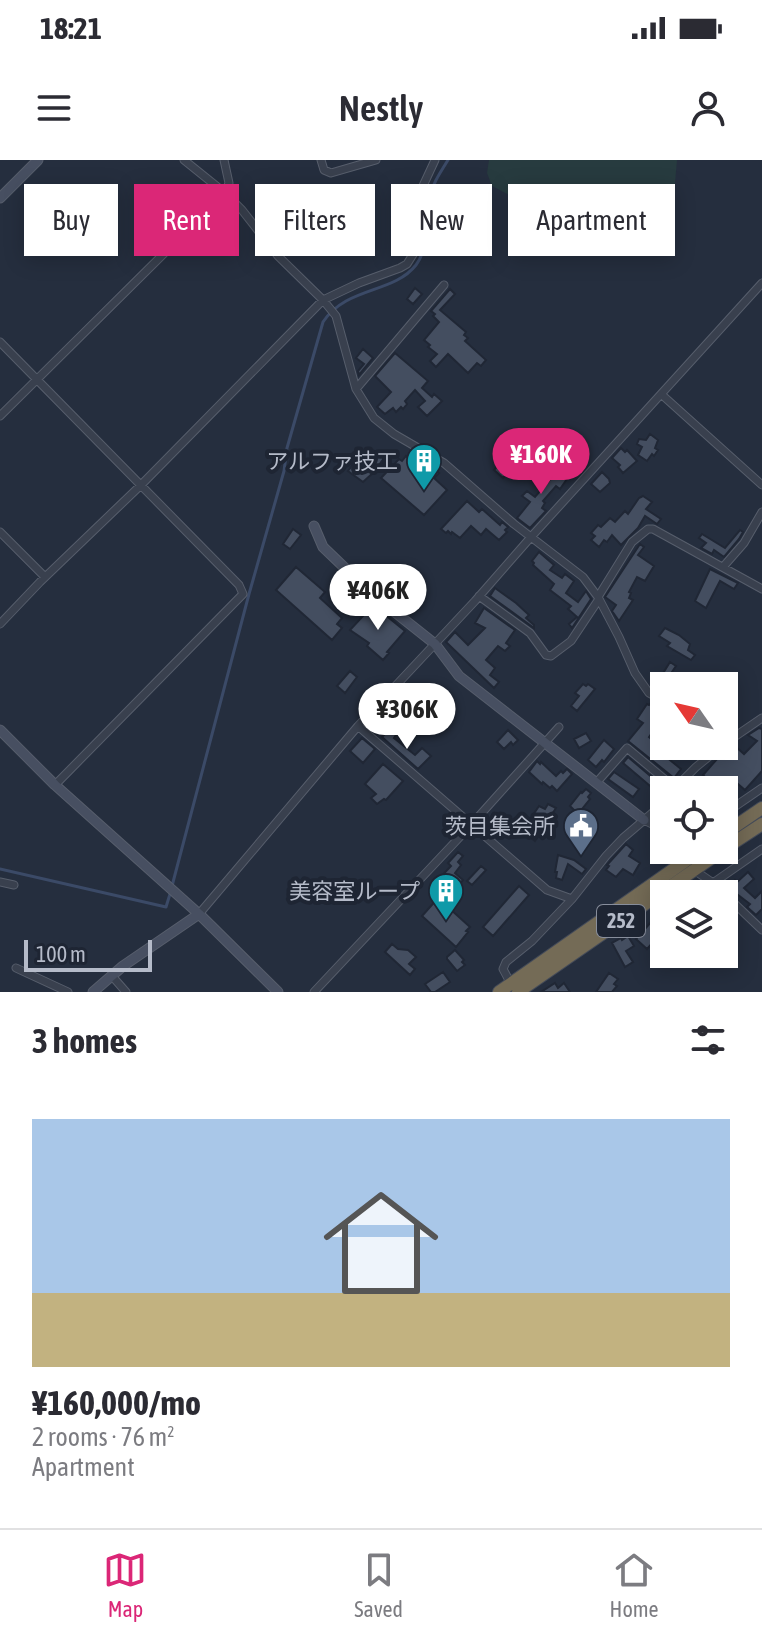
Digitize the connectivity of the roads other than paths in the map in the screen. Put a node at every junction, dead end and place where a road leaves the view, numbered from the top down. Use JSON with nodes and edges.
{"nodes":[{"id":1,"x":38,"y":160,"type":"edge"},
{"id":2,"x":184,"y":160,"type":"edge"},
{"id":3,"x":224,"y":160,"type":"edge"},
{"id":4,"x":321,"y":160,"type":"edge"},
{"id":5,"x":435,"y":160,"type":"edge"},
{"id":6,"x":370,"y":161,"type":"edge"},
{"id":7,"x":214,"y":184,"type":"edge"},
{"id":8,"x":229,"y":184,"type":"edge"},
{"id":9,"x":0,"y":198,"type":"edge"},
{"id":10,"x":239,"y":207,"type":"edge"},
{"id":11,"x":162,"y":256,"type":"edge"},
{"id":12,"x":762,"y":283,"type":"edge"},
{"id":13,"x":444,"y":285,"type":"dead end"},
{"id":14,"x":323,"y":300,"type":"junction"},
{"id":15,"x":0,"y":342,"type":"edge"},
{"id":16,"x":37,"y":380,"type":"junction"},
{"id":17,"x":356,"y":389,"type":"junction"},
{"id":18,"x":661,"y":394,"type":"junction"},
{"id":19,"x":0,"y":416,"type":"edge"},
{"id":20,"x":141,"y":485,"type":"junction"},
{"id":21,"x":762,"y":485,"type":"edge"},
{"id":22,"x":762,"y":512,"type":"edge"},
{"id":23,"x":314,"y":526,"type":"dead end"},
{"id":24,"x":0,"y":532,"type":"edge"},
{"id":25,"x":531,"y":537,"type":"junction"},
{"id":26,"x":723,"y":567,"type":"junction"},
{"id":27,"x":45,"y":577,"type":"junction"},
{"id":28,"x":762,"y":589,"type":"edge"},
{"id":29,"x":479,"y":596,"type":"junction"},
{"id":30,"x":598,"y":598,"type":"junction"},
{"id":31,"x":0,"y":624,"type":"edge"},
{"id":32,"x":435,"y":644,"type":"junction"},
{"id":33,"x":650,"y":694,"type":"edge"},
{"id":34,"x":762,"y":718,"type":"edge"},
{"id":35,"x":358,"y":726,"type":"junction"},
{"id":36,"x":559,"y":727,"type":"dead end"},
{"id":37,"x":0,"y":730,"type":"edge"},
{"id":38,"x":738,"y":733,"type":"edge"},
{"id":39,"x":544,"y":743,"type":"junction"},
{"id":40,"x":705,"y":760,"type":"edge"},
{"id":41,"x":659,"y":776,"type":"edge"},
{"id":42,"x":687,"y":776,"type":"edge"},
{"id":43,"x":597,"y":782,"type":"junction"},
{"id":44,"x":55,"y":785,"type":"junction"},
{"id":45,"x":762,"y":788,"type":"edge"},
{"id":46,"x":738,"y":804,"type":"edge"},
{"id":47,"x":762,"y":808,"type":"edge"},
{"id":48,"x":650,"y":815,"type":"edge"},
{"id":49,"x":644,"y":820,"type":"junction"},
{"id":50,"x":650,"y":823,"type":"edge"},
{"id":51,"x":738,"y":824,"type":"edge"},
{"id":52,"x":762,"y":824,"type":"edge"},
{"id":53,"x":471,"y":825,"type":"junction"},
{"id":54,"x":738,"y":840,"type":"edge"},
{"id":55,"x":762,"y":849,"type":"edge"},
{"id":56,"x":682,"y":864,"type":"edge"},
{"id":57,"x":692,"y":864,"type":"edge"},
{"id":58,"x":710,"y":880,"type":"edge"},
{"id":59,"x":717,"y":880,"type":"edge"},
{"id":60,"x":0,"y":882,"type":"edge"},
{"id":61,"x":14,"y":885,"type":"dead end"},
{"id":62,"x":572,"y":899,"type":"junction"},
{"id":63,"x":738,"y":907,"type":"edge"},
{"id":64,"x":199,"y":914,"type":"junction"},
{"id":65,"x":762,"y":930,"type":"edge"},
{"id":66,"x":16,"y":968,"type":"dead end"},
{"id":67,"x":112,"y":976,"type":"junction"},
{"id":68,"x":515,"y":989,"type":"edge"},
{"id":69,"x":68,"y":992,"type":"edge"},
{"id":70,"x":93,"y":992,"type":"edge"},
{"id":71,"x":126,"y":992,"type":"edge"},
{"id":72,"x":278,"y":992,"type":"edge"},
{"id":73,"x":314,"y":992,"type":"edge"},
{"id":74,"x":499,"y":992,"type":"edge"}],
"edges":[{"from":1,"to":9,"type":"street"},
{"from":2,"to":7,"type":"street"},
{"from":3,"to":8,"type":"street"},
{"from":4,"to":6,"type":"street"},
{"from":5,"to":14,"type":"street"},
{"from":10,"to":14,"type":"street"},
{"from":11,"to":16,"type":"street"},
{"from":12,"to":18,"type":"street"},
{"from":13,"to":17,"type":"street"},
{"from":14,"to":17,"type":"street"},
{"from":14,"to":20,"type":"street"},
{"from":15,"to":16,"type":"street"},
{"from":16,"to":19,"type":"street"},
{"from":16,"to":20,"type":"street"},
{"from":17,"to":25,"type":"street"},
{"from":18,"to":21,"type":"street"},
{"from":18,"to":25,"type":"street"},
{"from":20,"to":27,"type":"street"},
{"from":20,"to":44,"type":"street"},
{"from":22,"to":26,"type":"street"},
{"from":23,"to":32,"type":"street"},
{"from":24,"to":27,"type":"street"},
{"from":25,"to":29,"type":"street"},
{"from":25,"to":30,"type":"street"},
{"from":26,"to":28,"type":"street"},
{"from":26,"to":30,"type":"street"},
{"from":27,"to":31,"type":"street"},
{"from":29,"to":30,"type":"street"},
{"from":29,"to":32,"type":"street"},
{"from":30,"to":33,"type":"street"},
{"from":32,"to":35,"type":"street"},
{"from":32,"to":39,"type":"street"},
{"from":34,"to":38,"type":"street"},
{"from":35,"to":53,"type":"street"},
{"from":35,"to":64,"type":"street"},
{"from":36,"to":39,"type":"street"},
{"from":37,"to":44,"type":"street"},
{"from":39,"to":43,"type":"street"},
{"from":39,"to":53,"type":"street"},
{"from":40,"to":42,"type":"street"},
{"from":41,"to":43,"type":"street"},
{"from":43,"to":49,"type":"street"},
{"from":44,"to":64,"type":"street"},
{"from":45,"to":46,"type":"street"},
{"from":47,"to":51,"type":"highway"},
{"from":48,"to":49,"type":"street"},
{"from":49,"to":50,"type":"street"},
{"from":49,"to":62,"type":"street"},
{"from":52,"to":54,"type":"highway","number":"252"},
{"from":53,"to":62,"type":"street"},
{"from":53,"to":73,"type":"street"},
{"from":55,"to":59,"type":"street"},
{"from":56,"to":68,"type":"highway","number":"252"},
{"from":57,"to":58,"type":"street"},
{"from":60,"to":61,"type":"street"},
{"from":62,"to":68,"type":"street"},
{"from":63,"to":65,"type":"street"},
{"from":64,"to":67,"type":"street"},
{"from":64,"to":72,"type":"street"},
{"from":66,"to":69,"type":"street"},
{"from":67,"to":70,"type":"street"},
{"from":67,"to":71,"type":"street"},
{"from":68,"to":74,"type":"highway","number":"252"}]}
